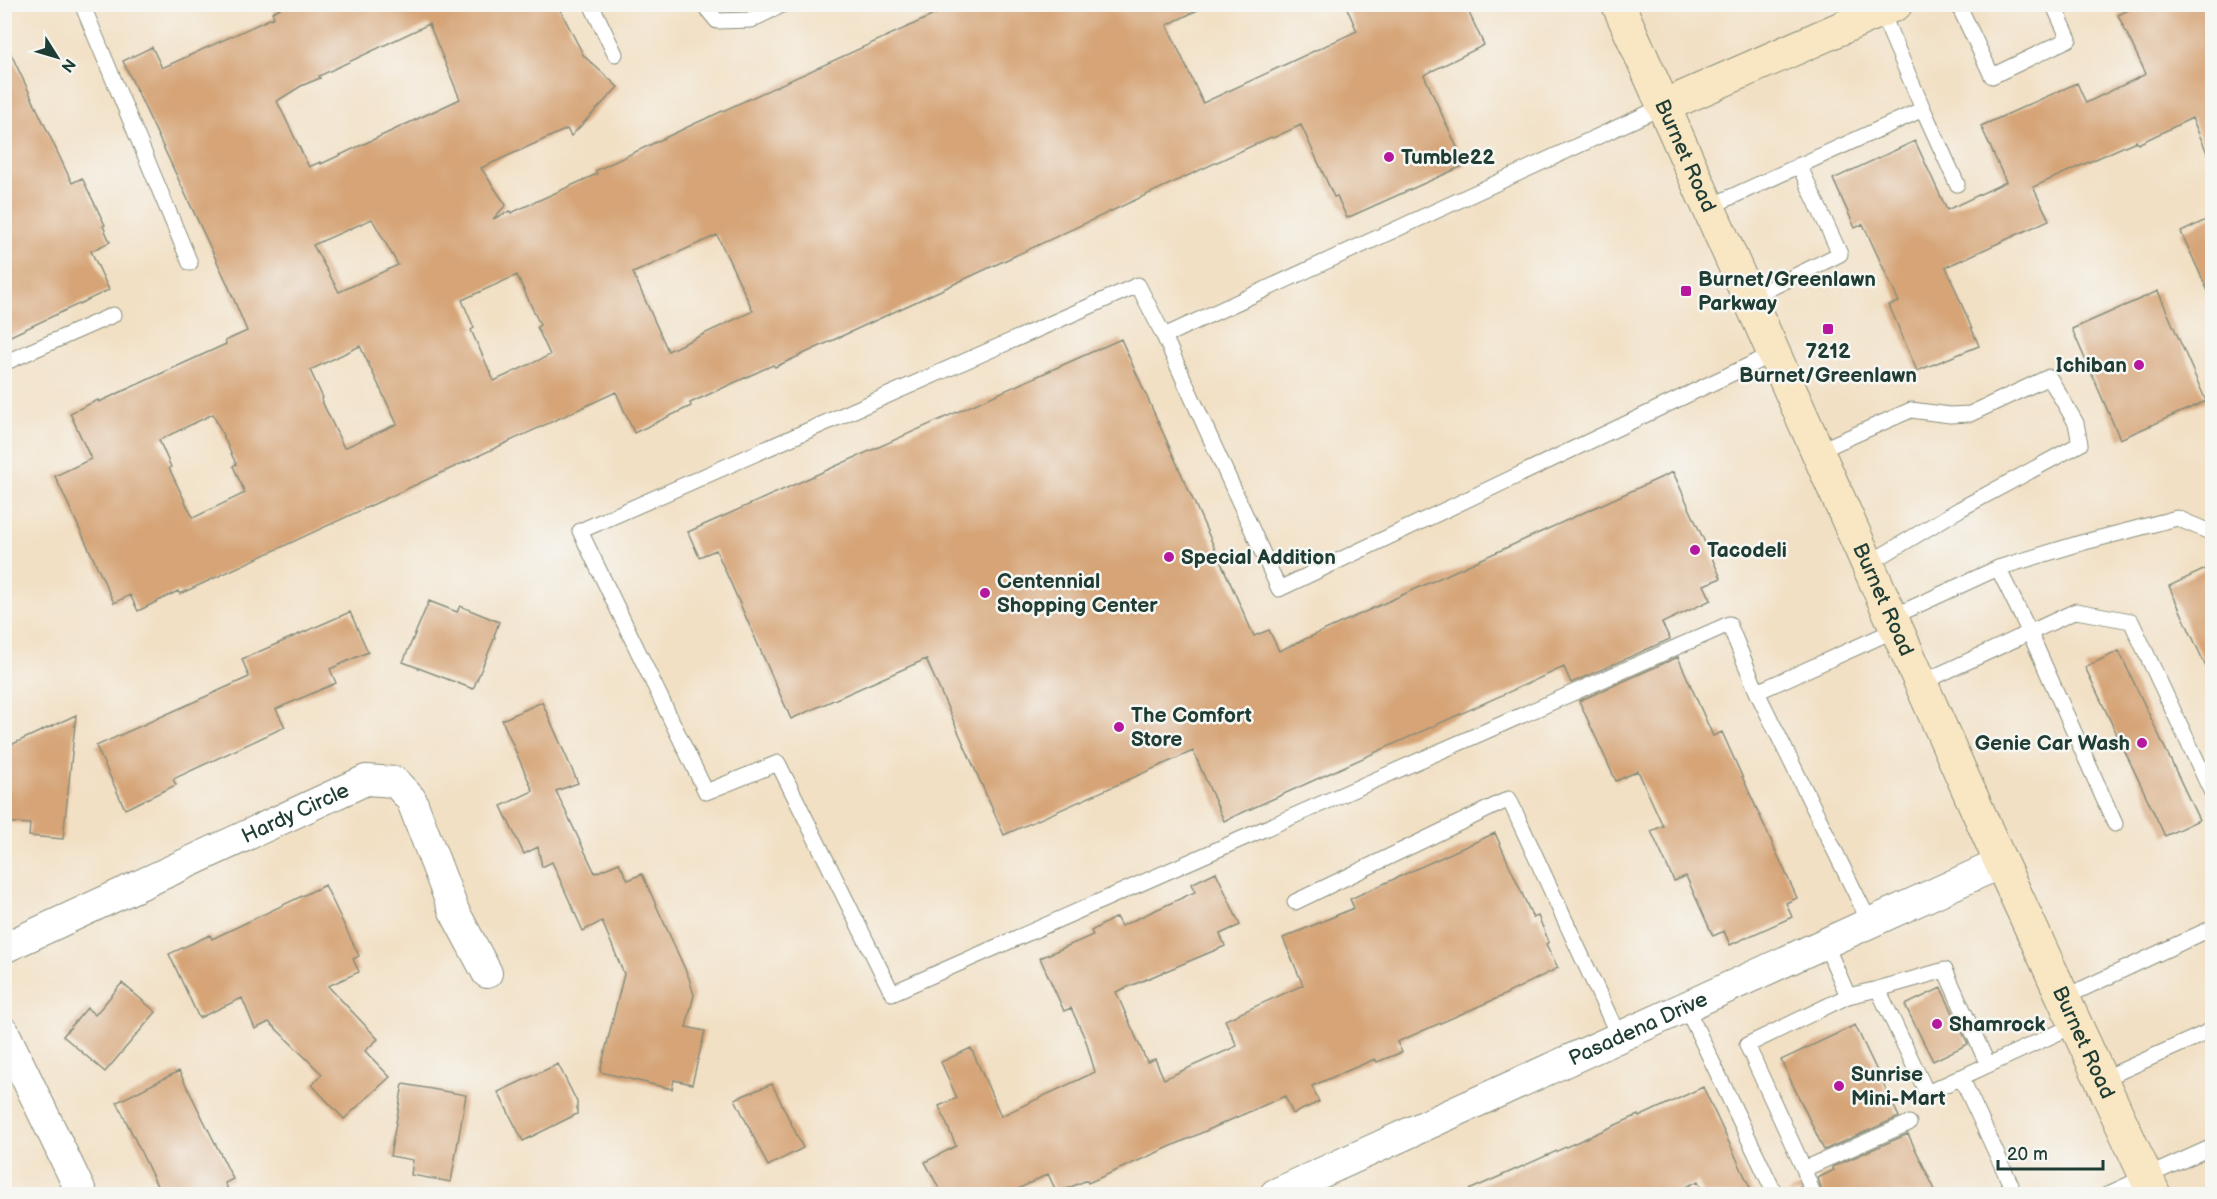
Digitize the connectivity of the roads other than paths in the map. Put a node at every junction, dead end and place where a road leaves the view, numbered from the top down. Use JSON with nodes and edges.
{"nodes":[{"id":1,"x":82,"y":4,"type":"edge"},
{"id":2,"x":591,"y":4,"type":"edge"},
{"id":3,"x":703,"y":4,"type":"edge"},
{"id":4,"x":784,"y":4,"type":"edge"},
{"id":5,"x":1618,"y":4,"type":"edge"},
{"id":6,"x":1959,"y":4,"type":"edge"},
{"id":7,"x":2053,"y":4,"type":"edge"},
{"id":8,"x":1888,"y":8,"type":"edge"},
{"id":9,"x":615,"y":54,"type":"dead end"},
{"id":10,"x":1664,"y":106,"type":"junction"},
{"id":11,"x":1923,"y":109,"type":"junction"},
{"id":12,"x":1799,"y":165,"type":"junction"},
{"id":13,"x":1957,"y":184,"type":"dead end"},
{"id":14,"x":1709,"y":207,"type":"junction"},
{"id":15,"x":190,"y":263,"type":"dead end"},
{"id":16,"x":1750,"y":298,"type":"junction"},
{"id":17,"x":113,"y":315,"type":"dead end"},
{"id":18,"x":1164,"y":336,"type":"junction"},
{"id":19,"x":1775,"y":354,"type":"junction"},
{"id":20,"x":4,"y":363,"type":"edge"},
{"id":21,"x":1818,"y":451,"type":"junction"},
{"id":22,"x":2212,"y":533,"type":"edge"},
{"id":23,"x":1868,"y":564,"type":"junction"},
{"id":24,"x":1998,"y":568,"type":"junction"},
{"id":25,"x":1894,"y":623,"type":"junction"},
{"id":26,"x":2029,"y":631,"type":"junction"},
{"id":27,"x":1921,"y":683,"type":"junction"},
{"id":28,"x":1756,"y":692,"type":"junction"},
{"id":29,"x":2212,"y":793,"type":"edge"},
{"id":30,"x":2115,"y":824,"type":"dead end"},
{"id":31,"x":2001,"y":863,"type":"junction"},
{"id":32,"x":1295,"y":902,"type":"dead end"},
{"id":33,"x":1870,"y":922,"type":"junction"},
{"id":34,"x":2212,"y":928,"type":"edge"},
{"id":35,"x":1825,"y":943,"type":"junction"},
{"id":36,"x":4,"y":948,"type":"edge"},
{"id":37,"x":487,"y":973,"type":"dead end"},
{"id":38,"x":1878,"y":989,"type":"junction"},
{"id":39,"x":1848,"y":996,"type":"junction"},
{"id":40,"x":1686,"y":1007,"type":"junction"},
{"id":41,"x":2069,"y":1011,"type":"junction"},
{"id":42,"x":2212,"y":1030,"type":"edge"},
{"id":43,"x":4,"y":1032,"type":"edge"},
{"id":44,"x":1619,"y":1037,"type":"junction"},
{"id":45,"x":1988,"y":1065,"type":"junction"},
{"id":46,"x":1961,"y":1077,"type":"junction"},
{"id":47,"x":2101,"y":1080,"type":"junction"},
{"id":48,"x":1909,"y":1124,"type":"dead end"},
{"id":49,"x":2212,"y":1148,"type":"edge"},
{"id":50,"x":1804,"y":1169,"type":"junction"},
{"id":51,"x":2011,"y":1185,"type":"dead end"},
{"id":52,"x":2150,"y":1186,"type":"edge"},
{"id":53,"x":82,"y":1194,"type":"edge"},
{"id":54,"x":1275,"y":1194,"type":"edge"},
{"id":55,"x":1775,"y":1194,"type":"edge"},
{"id":56,"x":1813,"y":1194,"type":"edge"},
{"id":57,"x":2108,"y":1194,"type":"edge"}],
"edges":[{"from":1,"to":15,"type":"lane"},
{"from":2,"to":9,"type":"lane"},
{"from":3,"to":4,"type":"lane"},
{"from":5,"to":10,"type":"main road","name":"Burnet Road"},
{"from":6,"to":7,"type":"lane"},
{"from":8,"to":10,"type":"main road"},
{"from":8,"to":11,"type":"lane"},
{"from":10,"to":14,"type":"main road","name":"Burnet Road"},
{"from":10,"to":18,"type":"lane"},
{"from":11,"to":12,"type":"lane"},
{"from":11,"to":13,"type":"lane"},
{"from":12,"to":14,"type":"lane"},
{"from":12,"to":16,"type":"lane"},
{"from":14,"to":16,"type":"main road","name":"Burnet Road"},
{"from":16,"to":19,"type":"main road","name":"Burnet Road"},
{"from":17,"to":20,"type":"lane"},
{"from":18,"to":19,"type":"lane"},
{"from":18,"to":28,"type":"lane"},
{"from":19,"to":21,"type":"main road","name":"Burnet Road"},
{"from":21,"to":23,"type":"main road","name":"Burnet Road"},
{"from":21,"to":23,"type":"lane"},
{"from":22,"to":24,"type":"lane"},
{"from":23,"to":25,"type":"main road","name":"Burnet Road"},
{"from":24,"to":25,"type":"lane"},
{"from":24,"to":26,"type":"lane"},
{"from":25,"to":27,"type":"main road","name":"Burnet Road"},
{"from":25,"to":28,"type":"lane"},
{"from":26,"to":27,"type":"lane"},
{"from":26,"to":29,"type":"lane"},
{"from":26,"to":30,"type":"lane"},
{"from":27,"to":31,"type":"main road","name":"Burnet Road"},
{"from":28,"to":33,"type":"lane"},
{"from":31,"to":33,"type":"street","name":"Pasadena Drive"},
{"from":31,"to":41,"type":"main road","name":"Burnet Road"},
{"from":32,"to":44,"type":"lane"},
{"from":33,"to":35,"type":"street","name":"Pasadena Drive"},
{"from":34,"to":41,"type":"lane"},
{"from":35,"to":39,"type":"lane"},
{"from":35,"to":40,"type":"street","name":"Pasadena Drive"},
{"from":36,"to":37,"type":"street","name":"Hardy Circle"},
{"from":38,"to":39,"type":"lane"},
{"from":38,"to":45,"type":"lane"},
{"from":38,"to":46,"type":"lane"},
{"from":39,"to":50,"type":"lane"},
{"from":40,"to":44,"type":"street","name":"Pasadena Drive"},
{"from":40,"to":55,"type":"lane"},
{"from":41,"to":45,"type":"lane"},
{"from":41,"to":47,"type":"main road","name":"Burnet Road"},
{"from":42,"to":47,"type":"lane"},
{"from":43,"to":53,"type":"street"},
{"from":44,"to":54,"type":"street","name":"Pasadena Drive"},
{"from":45,"to":46,"type":"lane"},
{"from":46,"to":51,"type":"lane"},
{"from":47,"to":52,"type":"main road","name":"Burnet Road"},
{"from":48,"to":50,"type":"lane"},
{"from":49,"to":52,"type":"lane"},
{"from":50,"to":56,"type":"lane"},
{"from":52,"to":57,"type":"lane"}]}
